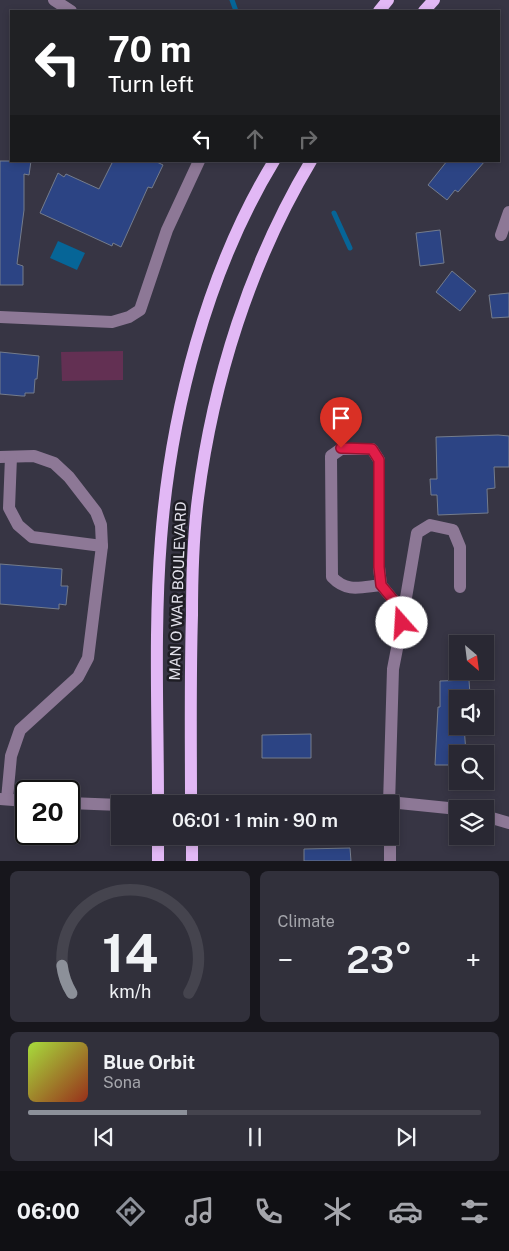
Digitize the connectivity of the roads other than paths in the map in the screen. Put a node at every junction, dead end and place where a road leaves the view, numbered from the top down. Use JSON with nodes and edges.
{"nodes":[{"id":1,"x":54,"y":0,"type":"edge"},
{"id":2,"x":388,"y":0,"type":"edge"},
{"id":3,"x":434,"y":0,"type":"edge"},
{"id":4,"x":69,"y":10,"type":"edge"},
{"id":5,"x":380,"y":10,"type":"edge"},
{"id":6,"x":425,"y":10,"type":"edge"},
{"id":7,"x":199,"y":162,"type":"edge"},
{"id":8,"x":273,"y":162,"type":"edge"},
{"id":9,"x":310,"y":162,"type":"edge"},
{"id":10,"x":509,"y":212,"type":"edge"},
{"id":11,"x":501,"y":235,"type":"dead end"},
{"id":12,"x":0,"y":317,"type":"edge"},
{"id":13,"x":6,"y":457,"type":"edge"},
{"id":14,"x":102,"y":546,"type":"junction"},
{"id":15,"x":381,"y":585,"type":"junction"},
{"id":16,"x":460,"y":587,"type":"dead end"},
{"id":17,"x":404,"y":613,"type":"junction"},
{"id":18,"x":158,"y":795,"type":"edge"},
{"id":19,"x":191,"y":795,"type":"edge"},
{"id":20,"x":389,"y":795,"type":"edge"},
{"id":21,"x":4,"y":799,"type":"edge"},
{"id":22,"x":80,"y":803,"type":"edge"},
{"id":23,"x":111,"y":804,"type":"edge"},
{"id":24,"x":399,"y":804,"type":"edge"},
{"id":25,"x":449,"y":808,"type":"edge"},
{"id":26,"x":494,"y":819,"type":"edge"},
{"id":27,"x":509,"y":823,"type":"edge"},
{"id":28,"x":158,"y":845,"type":"edge"},
{"id":29,"x":192,"y":845,"type":"edge"},
{"id":30,"x":390,"y":845,"type":"edge"},
{"id":31,"x":158,"y":861,"type":"edge"},
{"id":32,"x":192,"y":861,"type":"edge"},
{"id":33,"x":390,"y":861,"type":"edge"}],
"edges":[{"from":1,"to":4,"type":"street"},
{"from":2,"to":5,"type":"main road"},
{"from":3,"to":6,"type":"main road"},
{"from":7,"to":12,"type":"street"},
{"from":8,"to":18,"type":"main road","name":"MAN O WAR BOULEVARD"},
{"from":9,"to":19,"type":"main road","name":"MAN O WAR BOULEVARD"},
{"from":10,"to":11,"type":"street"},
{"from":13,"to":14,"type":"street"},
{"from":13,"to":14,"type":"street"},
{"from":14,"to":21,"type":"street"},
{"from":15,"to":15,"type":"street"},
{"from":15,"to":17,"type":"street"},
{"from":16,"to":17,"type":"street"},
{"from":17,"to":20,"type":"street"},
{"from":22,"to":23,"type":"street"},
{"from":24,"to":25,"type":"street"},
{"from":26,"to":27,"type":"street"},
{"from":28,"to":31,"type":"main road"},
{"from":29,"to":32,"type":"main road"},
{"from":30,"to":33,"type":"street"}]}
